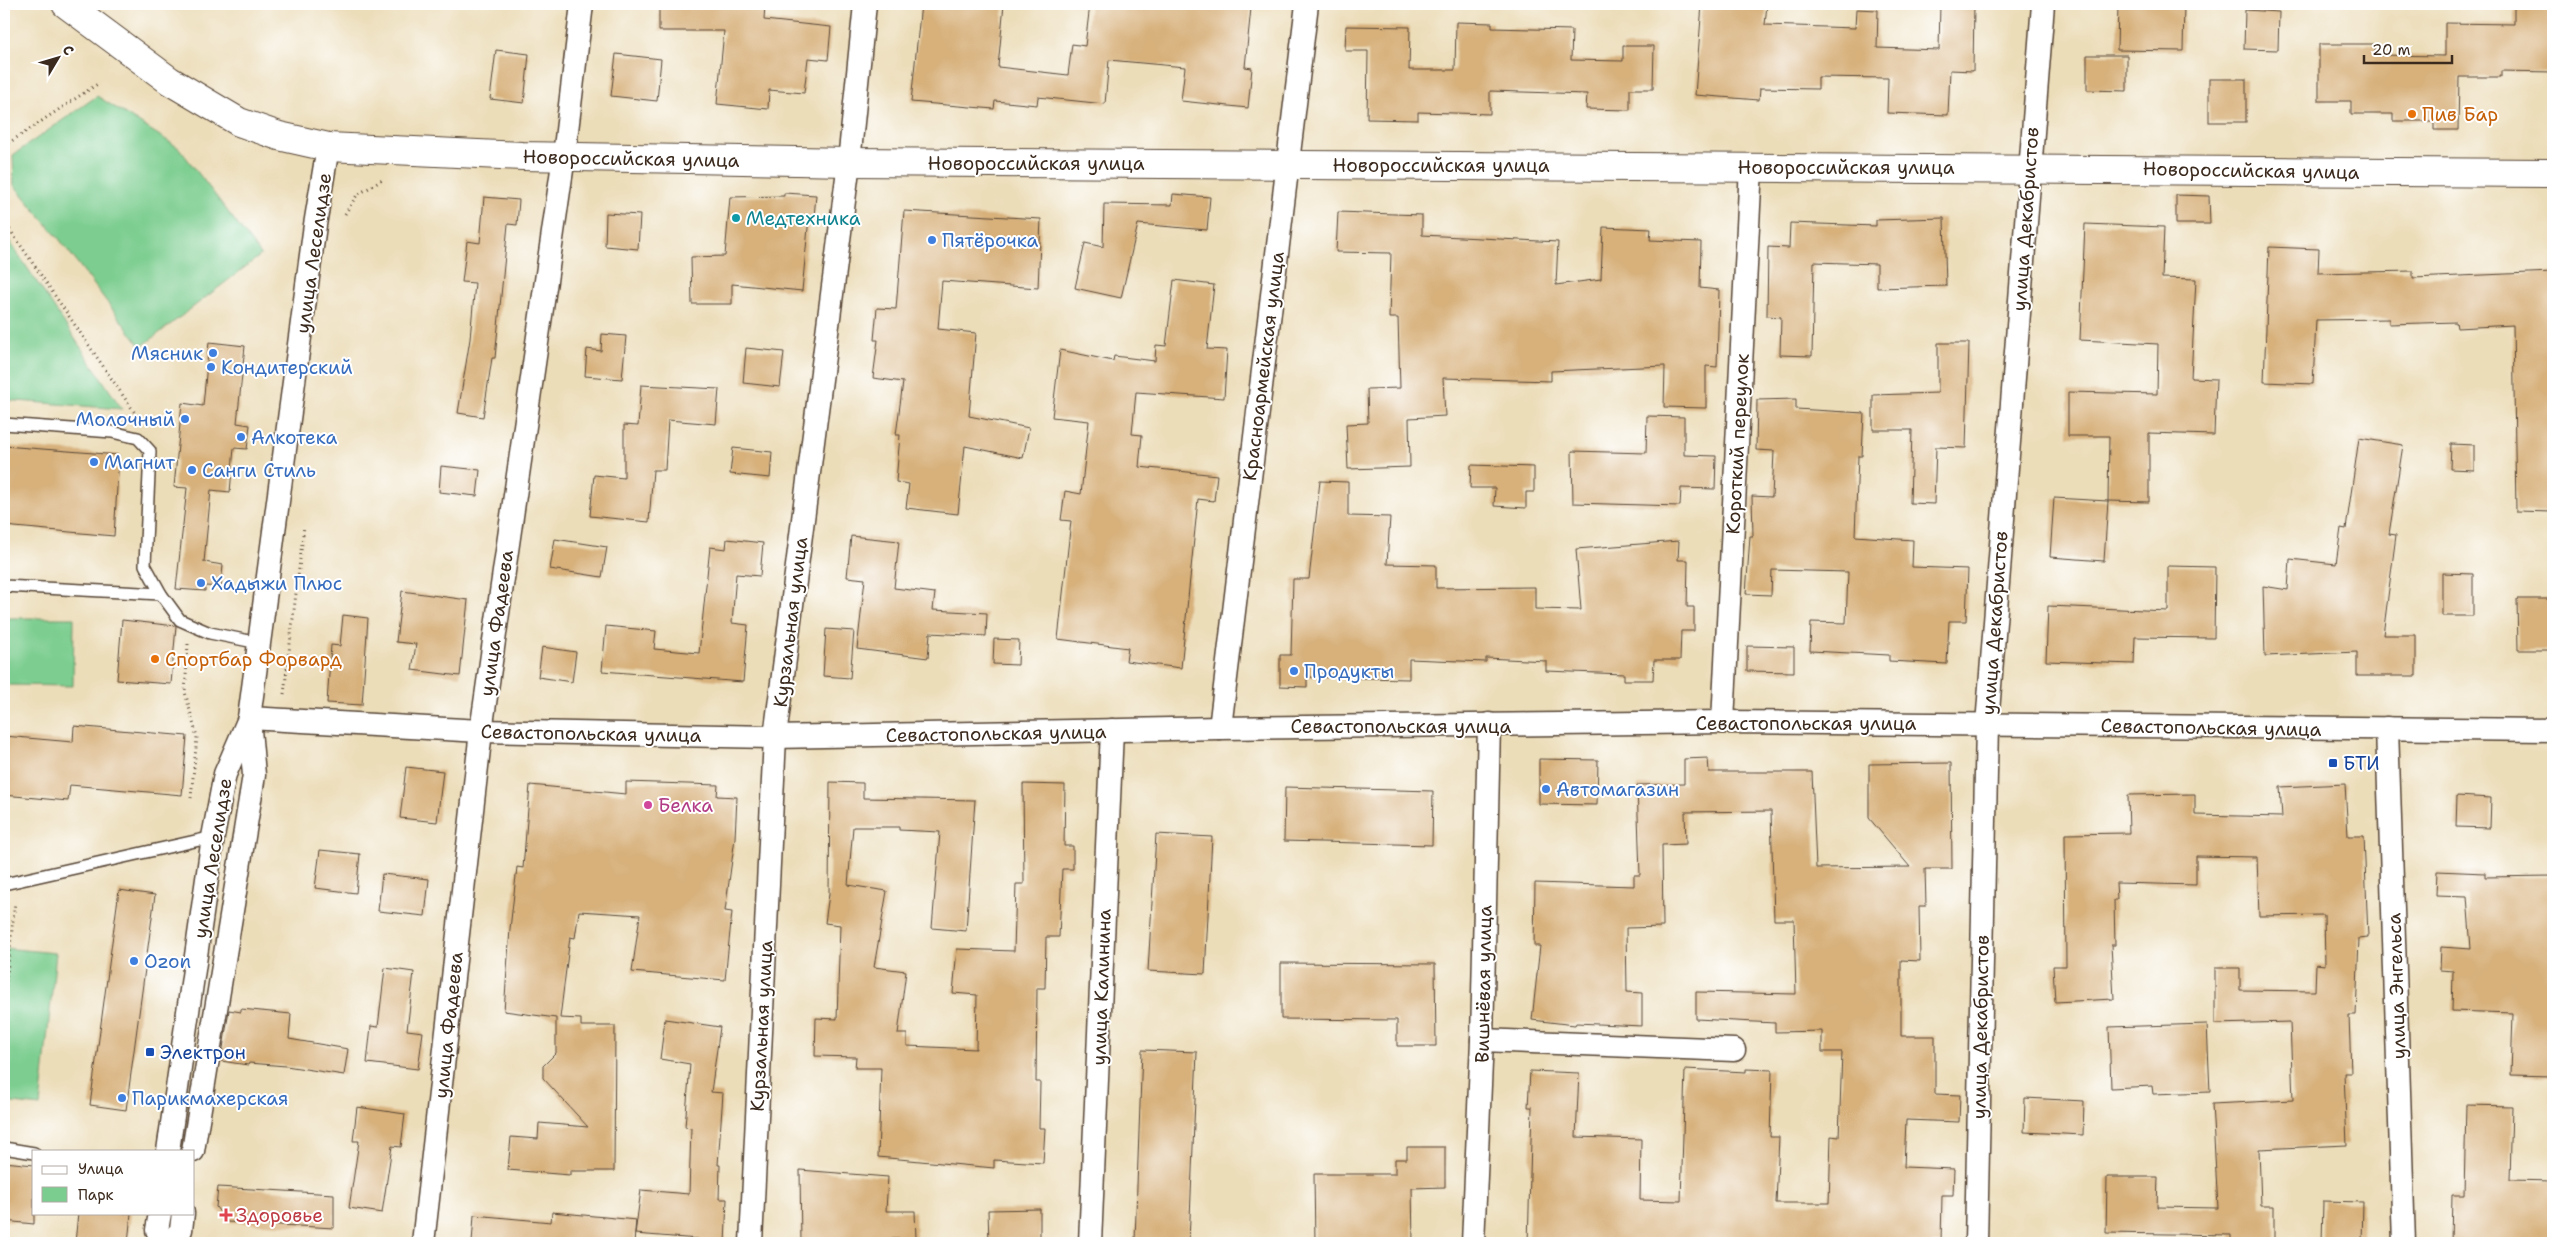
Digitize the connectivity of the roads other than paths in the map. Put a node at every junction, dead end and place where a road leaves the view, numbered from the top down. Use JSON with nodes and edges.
{"nodes":[{"id":1,"x":66,"y":4,"type":"edge"},
{"id":2,"x":582,"y":4,"type":"edge"},
{"id":3,"x":865,"y":4,"type":"edge"},
{"id":4,"x":1307,"y":4,"type":"edge"},
{"id":5,"x":2043,"y":4,"type":"edge"},
{"id":6,"x":328,"y":147,"type":"junction"},
{"id":7,"x":564,"y":156,"type":"junction"},
{"id":8,"x":849,"y":162,"type":"junction"},
{"id":9,"x":1287,"y":166,"type":"junction"},
{"id":10,"x":1751,"y":167,"type":"junction"},
{"id":11,"x":2029,"y":168,"type":"junction"},
{"id":12,"x":2553,"y":173,"type":"edge"},
{"id":13,"x":4,"y":424,"type":"edge"},
{"id":14,"x":4,"y":586,"type":"edge"},
{"id":15,"x":161,"y":594,"type":"junction"},
{"id":16,"x":259,"y":643,"type":"junction"},
{"id":17,"x":249,"y":718,"type":"junction"},
{"id":18,"x":1722,"y":722,"type":"junction"},
{"id":19,"x":1489,"y":724,"type":"junction"},
{"id":20,"x":1987,"y":725,"type":"junction"},
{"id":21,"x":1220,"y":728,"type":"junction"},
{"id":22,"x":2387,"y":728,"type":"junction"},
{"id":23,"x":1112,"y":730,"type":"junction"},
{"id":24,"x":2553,"y":730,"type":"edge"},
{"id":25,"x":481,"y":731,"type":"junction"},
{"id":26,"x":775,"y":737,"type":"junction"},
{"id":27,"x":213,"y":837,"type":"junction"},
{"id":28,"x":4,"y":884,"type":"edge"},
{"id":29,"x":1482,"y":1040,"type":"junction"},
{"id":30,"x":1734,"y":1050,"type":"dead end"},
{"id":31,"x":4,"y":1148,"type":"edge"},
{"id":32,"x":168,"y":1150,"type":"edge"},
{"id":33,"x":193,"y":1150,"type":"edge"},
{"id":34,"x":32,"y":1153,"type":"edge"},
{"id":35,"x":160,"y":1214,"type":"edge"},
{"id":36,"x":183,"y":1214,"type":"edge"},
{"id":37,"x":163,"y":1243,"type":"edge"},
{"id":38,"x":170,"y":1243,"type":"edge"},
{"id":39,"x":423,"y":1243,"type":"edge"},
{"id":40,"x":751,"y":1243,"type":"edge"},
{"id":41,"x":1090,"y":1243,"type":"edge"},
{"id":42,"x":1473,"y":1243,"type":"edge"},
{"id":43,"x":1976,"y":1243,"type":"edge"},
{"id":44,"x":2404,"y":1243,"type":"edge"}],
"edges":[{"from":1,"to":6,"type":"street","name":"улица Леселидзе"},
{"from":2,"to":7,"type":"street","name":"улица Фадеева"},
{"from":3,"to":8,"type":"street","name":"Курзальная улица"},
{"from":4,"to":9,"type":"street","name":"Красноармейская улица"},
{"from":5,"to":11,"type":"street","name":"улица Декабристов"},
{"from":6,"to":7,"type":"street","name":"Новороссийская улица"},
{"from":6,"to":16,"type":"street","name":"улица Леселидзе"},
{"from":7,"to":8,"type":"street","name":"Новороссийская улица"},
{"from":7,"to":25,"type":"street","name":"улица Фадеева"},
{"from":8,"to":9,"type":"street","name":"Новороссийская улица"},
{"from":8,"to":26,"type":"street","name":"Курзальная улица"},
{"from":9,"to":10,"type":"street","name":"Новороссийская улица"},
{"from":9,"to":21,"type":"street","name":"Красноармейская улица"},
{"from":10,"to":11,"type":"street","name":"Новороссийская улица"},
{"from":10,"to":18,"type":"street","name":"Короткий переулок"},
{"from":11,"to":12,"type":"street","name":"Новороссийская улица"},
{"from":11,"to":20,"type":"street","name":"улица Декабристов"},
{"from":13,"to":15,"type":"lane"},
{"from":14,"to":15,"type":"lane"},
{"from":15,"to":16,"type":"lane"},
{"from":16,"to":17,"type":"street","name":"улица Леселидзе"},
{"from":17,"to":25,"type":"street","name":"Севастопольская улица"},
{"from":17,"to":27,"type":"street","name":"улица Леселидзе"},
{"from":17,"to":33,"type":"street","name":"улица Леселидзе"},
{"from":18,"to":19,"type":"street","name":"Севастопольская улица"},
{"from":18,"to":20,"type":"street","name":"Севастопольская улица"},
{"from":19,"to":21,"type":"street","name":"Севастопольская улица"},
{"from":19,"to":29,"type":"street","name":"Вишнёвая улица"},
{"from":20,"to":22,"type":"street","name":"Севастопольская улица"},
{"from":20,"to":43,"type":"street","name":"улица Декабристов"},
{"from":21,"to":23,"type":"street","name":"Севастопольская улица"},
{"from":22,"to":24,"type":"street","name":"Севастопольская улица"},
{"from":22,"to":44,"type":"street","name":"улица Энгельса"},
{"from":23,"to":26,"type":"street","name":"Севастопольская улица"},
{"from":23,"to":41,"type":"street","name":"улица Калинина"},
{"from":25,"to":26,"type":"street","name":"Севастопольская улица"},
{"from":25,"to":39,"type":"street","name":"улица Фадеева"},
{"from":26,"to":40,"type":"street","name":"Курзальная улица"},
{"from":27,"to":28,"type":"lane"},
{"from":27,"to":32,"type":"street","name":"улица Леселидзе"},
{"from":29,"to":30,"type":"street"},
{"from":29,"to":42,"type":"street","name":"Вишнёвая улица"},
{"from":31,"to":34,"type":"lane"},
{"from":35,"to":37,"type":"street"},
{"from":36,"to":38,"type":"street"}]}
